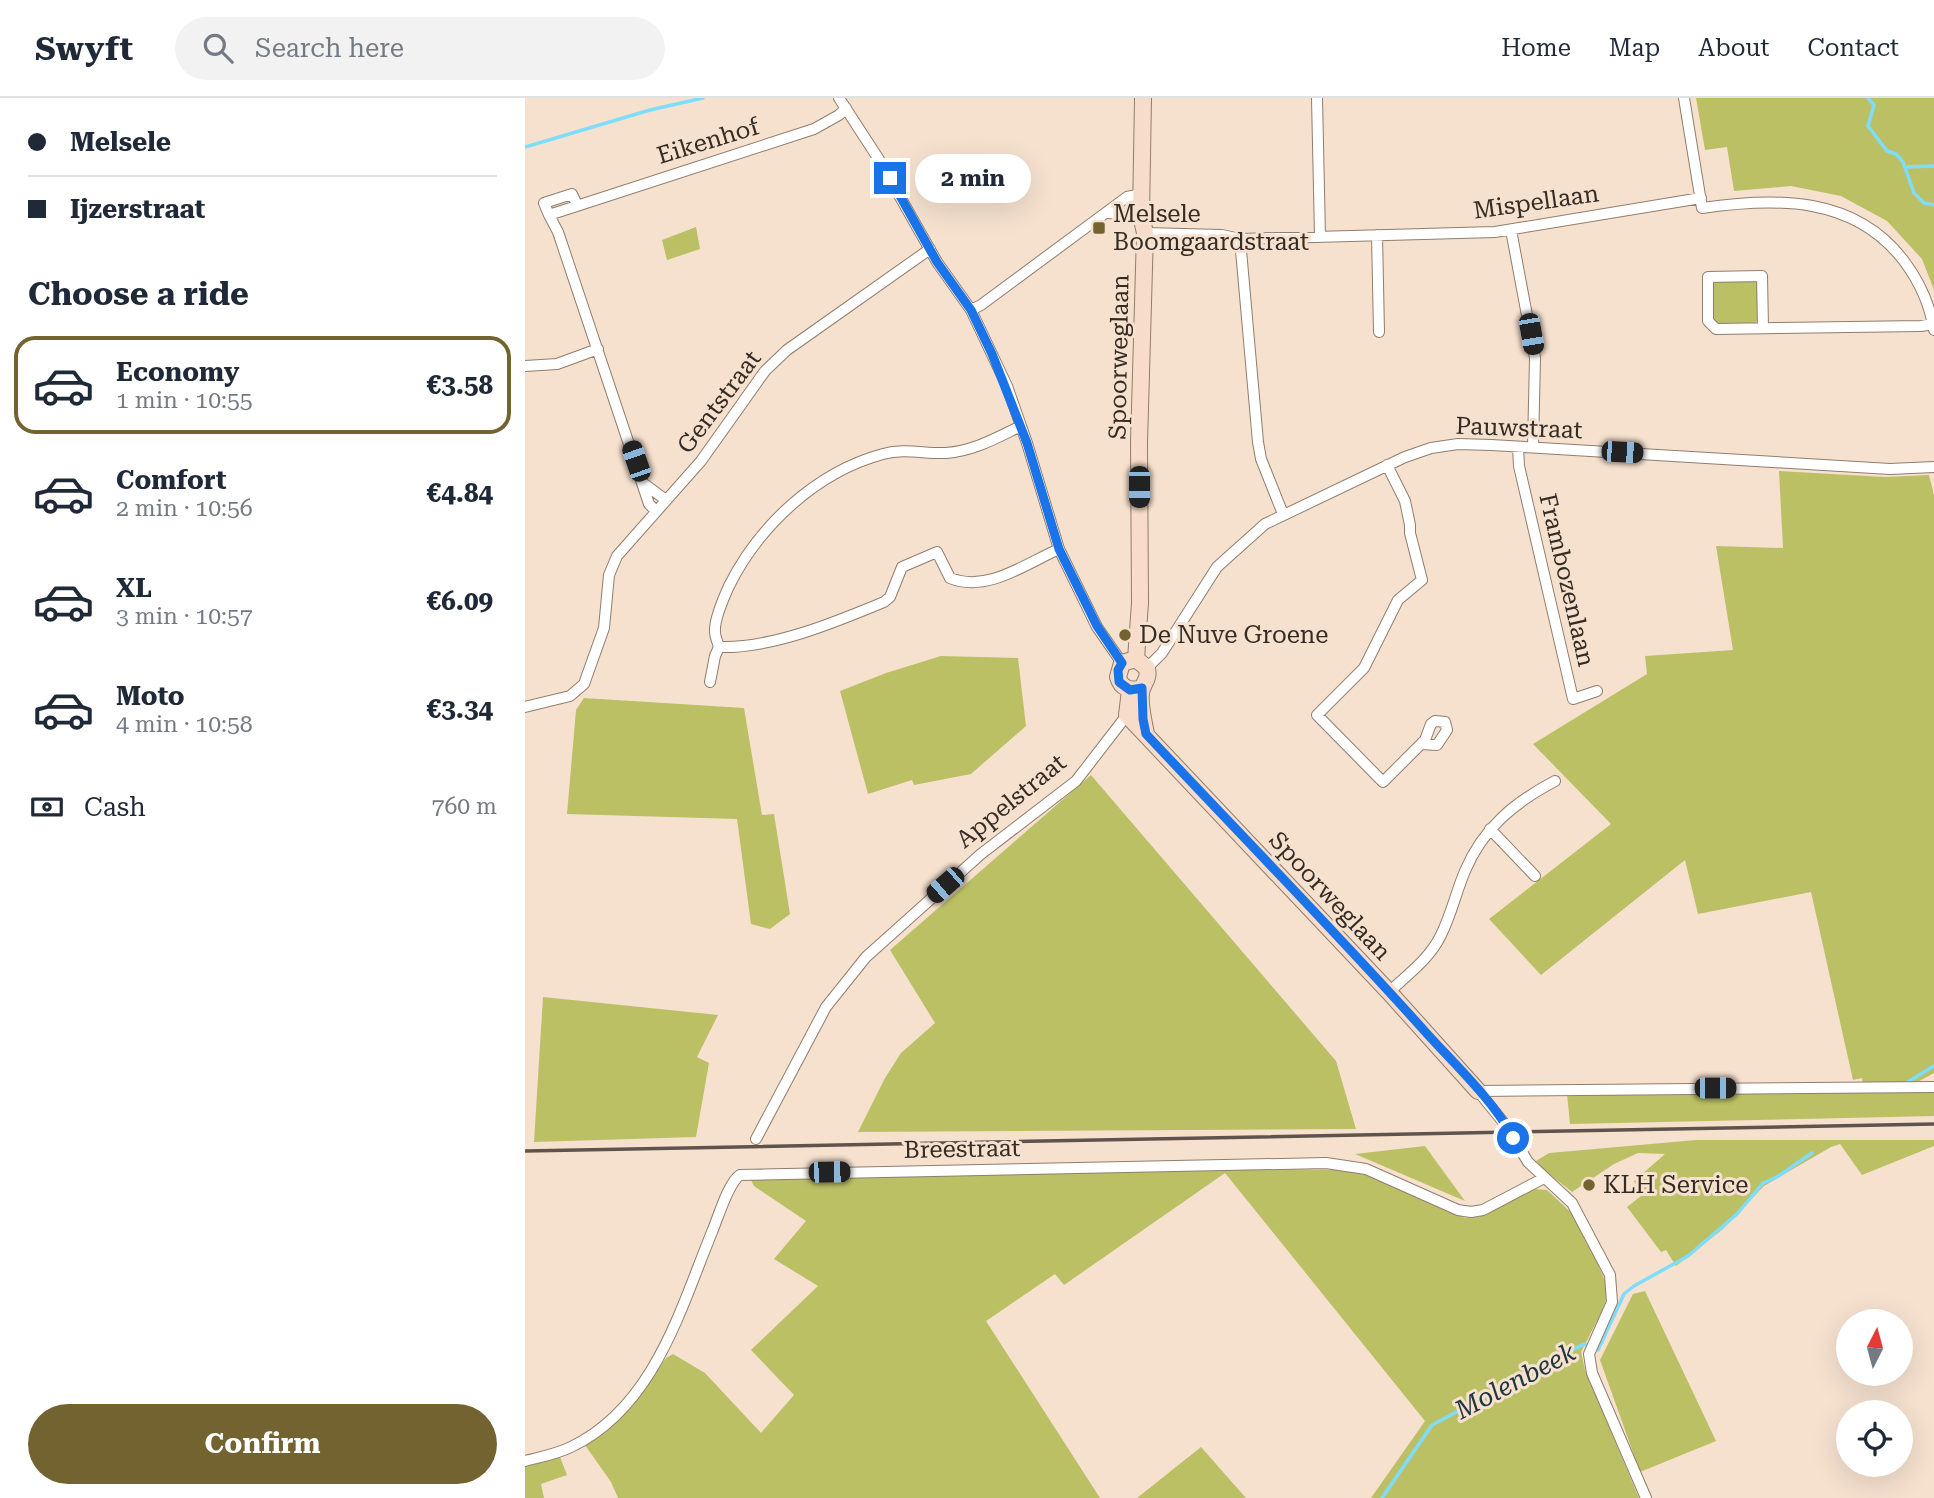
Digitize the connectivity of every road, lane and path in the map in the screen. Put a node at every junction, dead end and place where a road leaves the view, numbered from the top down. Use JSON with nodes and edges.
{"nodes":[{"id":1,"x":1143,"y":98,"type":"edge"},
{"id":2,"x":1317,"y":98,"type":"edge"},
{"id":3,"x":1684,"y":98,"type":"edge"},
{"id":4,"x":842,"y":103,"type":"edge"},
{"id":5,"x":1142,"y":194,"type":"junction"},
{"id":6,"x":1701,"y":198,"type":"junction"},
{"id":7,"x":1108,"y":213,"type":"junction"},
{"id":8,"x":1141,"y":215,"type":"junction"},
{"id":9,"x":1511,"y":230,"type":"junction"},
{"id":10,"x":1145,"y":233,"type":"junction"},
{"id":11,"x":1377,"y":235,"type":"junction"},
{"id":12,"x":1320,"y":236,"type":"junction"},
{"id":13,"x":1240,"y":239,"type":"junction"},
{"id":14,"x":930,"y":249,"type":"junction"},
{"id":15,"x":971,"y":310,"type":"junction"},
{"id":16,"x":1933,"y":327,"type":"edge"},
{"id":17,"x":1763,"y":328,"type":"junction"},
{"id":18,"x":1379,"y":332,"type":"dead end"},
{"id":19,"x":598,"y":349,"type":"junction"},
{"id":20,"x":525,"y":366,"type":"edge"},
{"id":21,"x":1021,"y":426,"type":"junction"},
{"id":22,"x":1518,"y":447,"type":"junction"},
{"id":23,"x":1533,"y":447,"type":"junction"},
{"id":24,"x":1387,"y":465,"type":"junction"},
{"id":25,"x":1934,"y":467,"type":"edge"},
{"id":26,"x":643,"y":483,"type":"junction"},
{"id":27,"x":666,"y":500,"type":"junction"},
{"id":28,"x":656,"y":511,"type":"junction"},
{"id":29,"x":1283,"y":514,"type":"junction"},
{"id":30,"x":1059,"y":549,"type":"junction"},
{"id":31,"x":719,"y":647,"type":"junction"},
{"id":32,"x":1135,"y":664,"type":"junction"},
{"id":33,"x":710,"y":682,"type":"dead end"},
{"id":34,"x":1136,"y":689,"type":"junction"},
{"id":35,"x":1597,"y":691,"type":"dead end"},
{"id":36,"x":525,"y":707,"type":"edge"},
{"id":37,"x":1127,"y":715,"type":"junction"},
{"id":38,"x":1146,"y":734,"type":"junction"},
{"id":39,"x":1421,"y":744,"type":"dead end"},
{"id":40,"x":1555,"y":781,"type":"dead end"},
{"id":41,"x":1490,"y":829,"type":"junction"},
{"id":42,"x":1535,"y":876,"type":"dead end"},
{"id":43,"x":1389,"y":992,"type":"junction"},
{"id":44,"x":1934,"y":1087,"type":"edge"},
{"id":45,"x":1478,"y":1091,"type":"junction"},
{"id":46,"x":756,"y":1139,"type":"dead end"},
{"id":47,"x":1544,"y":1178,"type":"junction"},
{"id":48,"x":525,"y":1461,"type":"edge"},
{"id":49,"x":1646,"y":1498,"type":"edge"}],
"edges":[{"from":1,"to":5,"type":"street","name":"Spoorweglaan"},
{"from":2,"to":12,"type":"street"},
{"from":3,"to":6,"type":"street"},
{"from":4,"to":14,"type":"street"},
{"from":4,"to":19,"type":"street","name":"Eikenhof"},
{"from":5,"to":7,"type":"street"},
{"from":5,"to":8,"type":"street","name":"Spoorweglaan"},
{"from":6,"to":9,"type":"street","name":"Mispellaan"},
{"from":6,"to":16,"type":"street"},
{"from":7,"to":8,"type":"street"},
{"from":7,"to":15,"type":"street"},
{"from":8,"to":10,"type":"street","name":"Spoorweglaan"},
{"from":9,"to":11,"type":"street","name":"Mispellaan"},
{"from":9,"to":23,"type":"street"},
{"from":10,"to":13,"type":"street","name":"Mispellaan"},
{"from":10,"to":32,"type":"street","name":"Spoorweglaan"},
{"from":11,"to":12,"type":"street","name":"Mispellaan"},
{"from":11,"to":18,"type":"street"},
{"from":12,"to":13,"type":"street","name":"Mispellaan"},
{"from":13,"to":29,"type":"street"},
{"from":14,"to":15,"type":"street"},
{"from":14,"to":27,"type":"street","name":"Gentstraat"},
{"from":15,"to":21,"type":"street"},
{"from":16,"to":17,"type":"street"},
{"from":17,"to":17,"type":"street"},
{"from":19,"to":20,"type":"street"},
{"from":19,"to":26,"type":"street","name":"Eikenhof"},
{"from":21,"to":30,"type":"street"},
{"from":21,"to":31,"type":"street"},
{"from":22,"to":23,"type":"street","name":"Pauwstraat"},
{"from":22,"to":24,"type":"street","name":"Pauwstraat"},
{"from":22,"to":35,"type":"street","name":"Frambozenlaan"},
{"from":23,"to":25,"type":"street","name":"Pauwstraat"},
{"from":24,"to":29,"type":"street","name":"Pauwstraat"},
{"from":24,"to":39,"type":"street"},
{"from":26,"to":27,"type":"street"},
{"from":26,"to":28,"type":"street","name":"Eikenhof"},
{"from":27,"to":28,"type":"street","name":"Gentstraat"},
{"from":28,"to":36,"type":"street","name":"Gentstraat"},
{"from":29,"to":32,"type":"street","name":"Pauwstraat"},
{"from":30,"to":31,"type":"street"},
{"from":30,"to":32,"type":"street"},
{"from":31,"to":33,"type":"street"},
{"from":32,"to":34,"type":"street","name":"Spoorweglaan"},
{"from":32,"to":34,"type":"street","name":"Spoorweglaan"},
{"from":34,"to":37,"type":"street"},
{"from":34,"to":38,"type":"street","name":"Spoorweglaan"},
{"from":37,"to":38,"type":"street","name":"Spoorweglaan"},
{"from":37,"to":46,"type":"street","name":"Appelstraat"},
{"from":38,"to":43,"type":"street","name":"Spoorweglaan"},
{"from":40,"to":41,"type":"street"},
{"from":41,"to":42,"type":"street"},
{"from":41,"to":43,"type":"street"},
{"from":43,"to":45,"type":"street","name":"Spoorweglaan"},
{"from":44,"to":45,"type":"street"},
{"from":45,"to":47,"type":"street","name":"Spoorweglaan"},
{"from":47,"to":48,"type":"street","name":"Breestraat"},
{"from":47,"to":49,"type":"street","name":"Spoorweglaan"}]}
